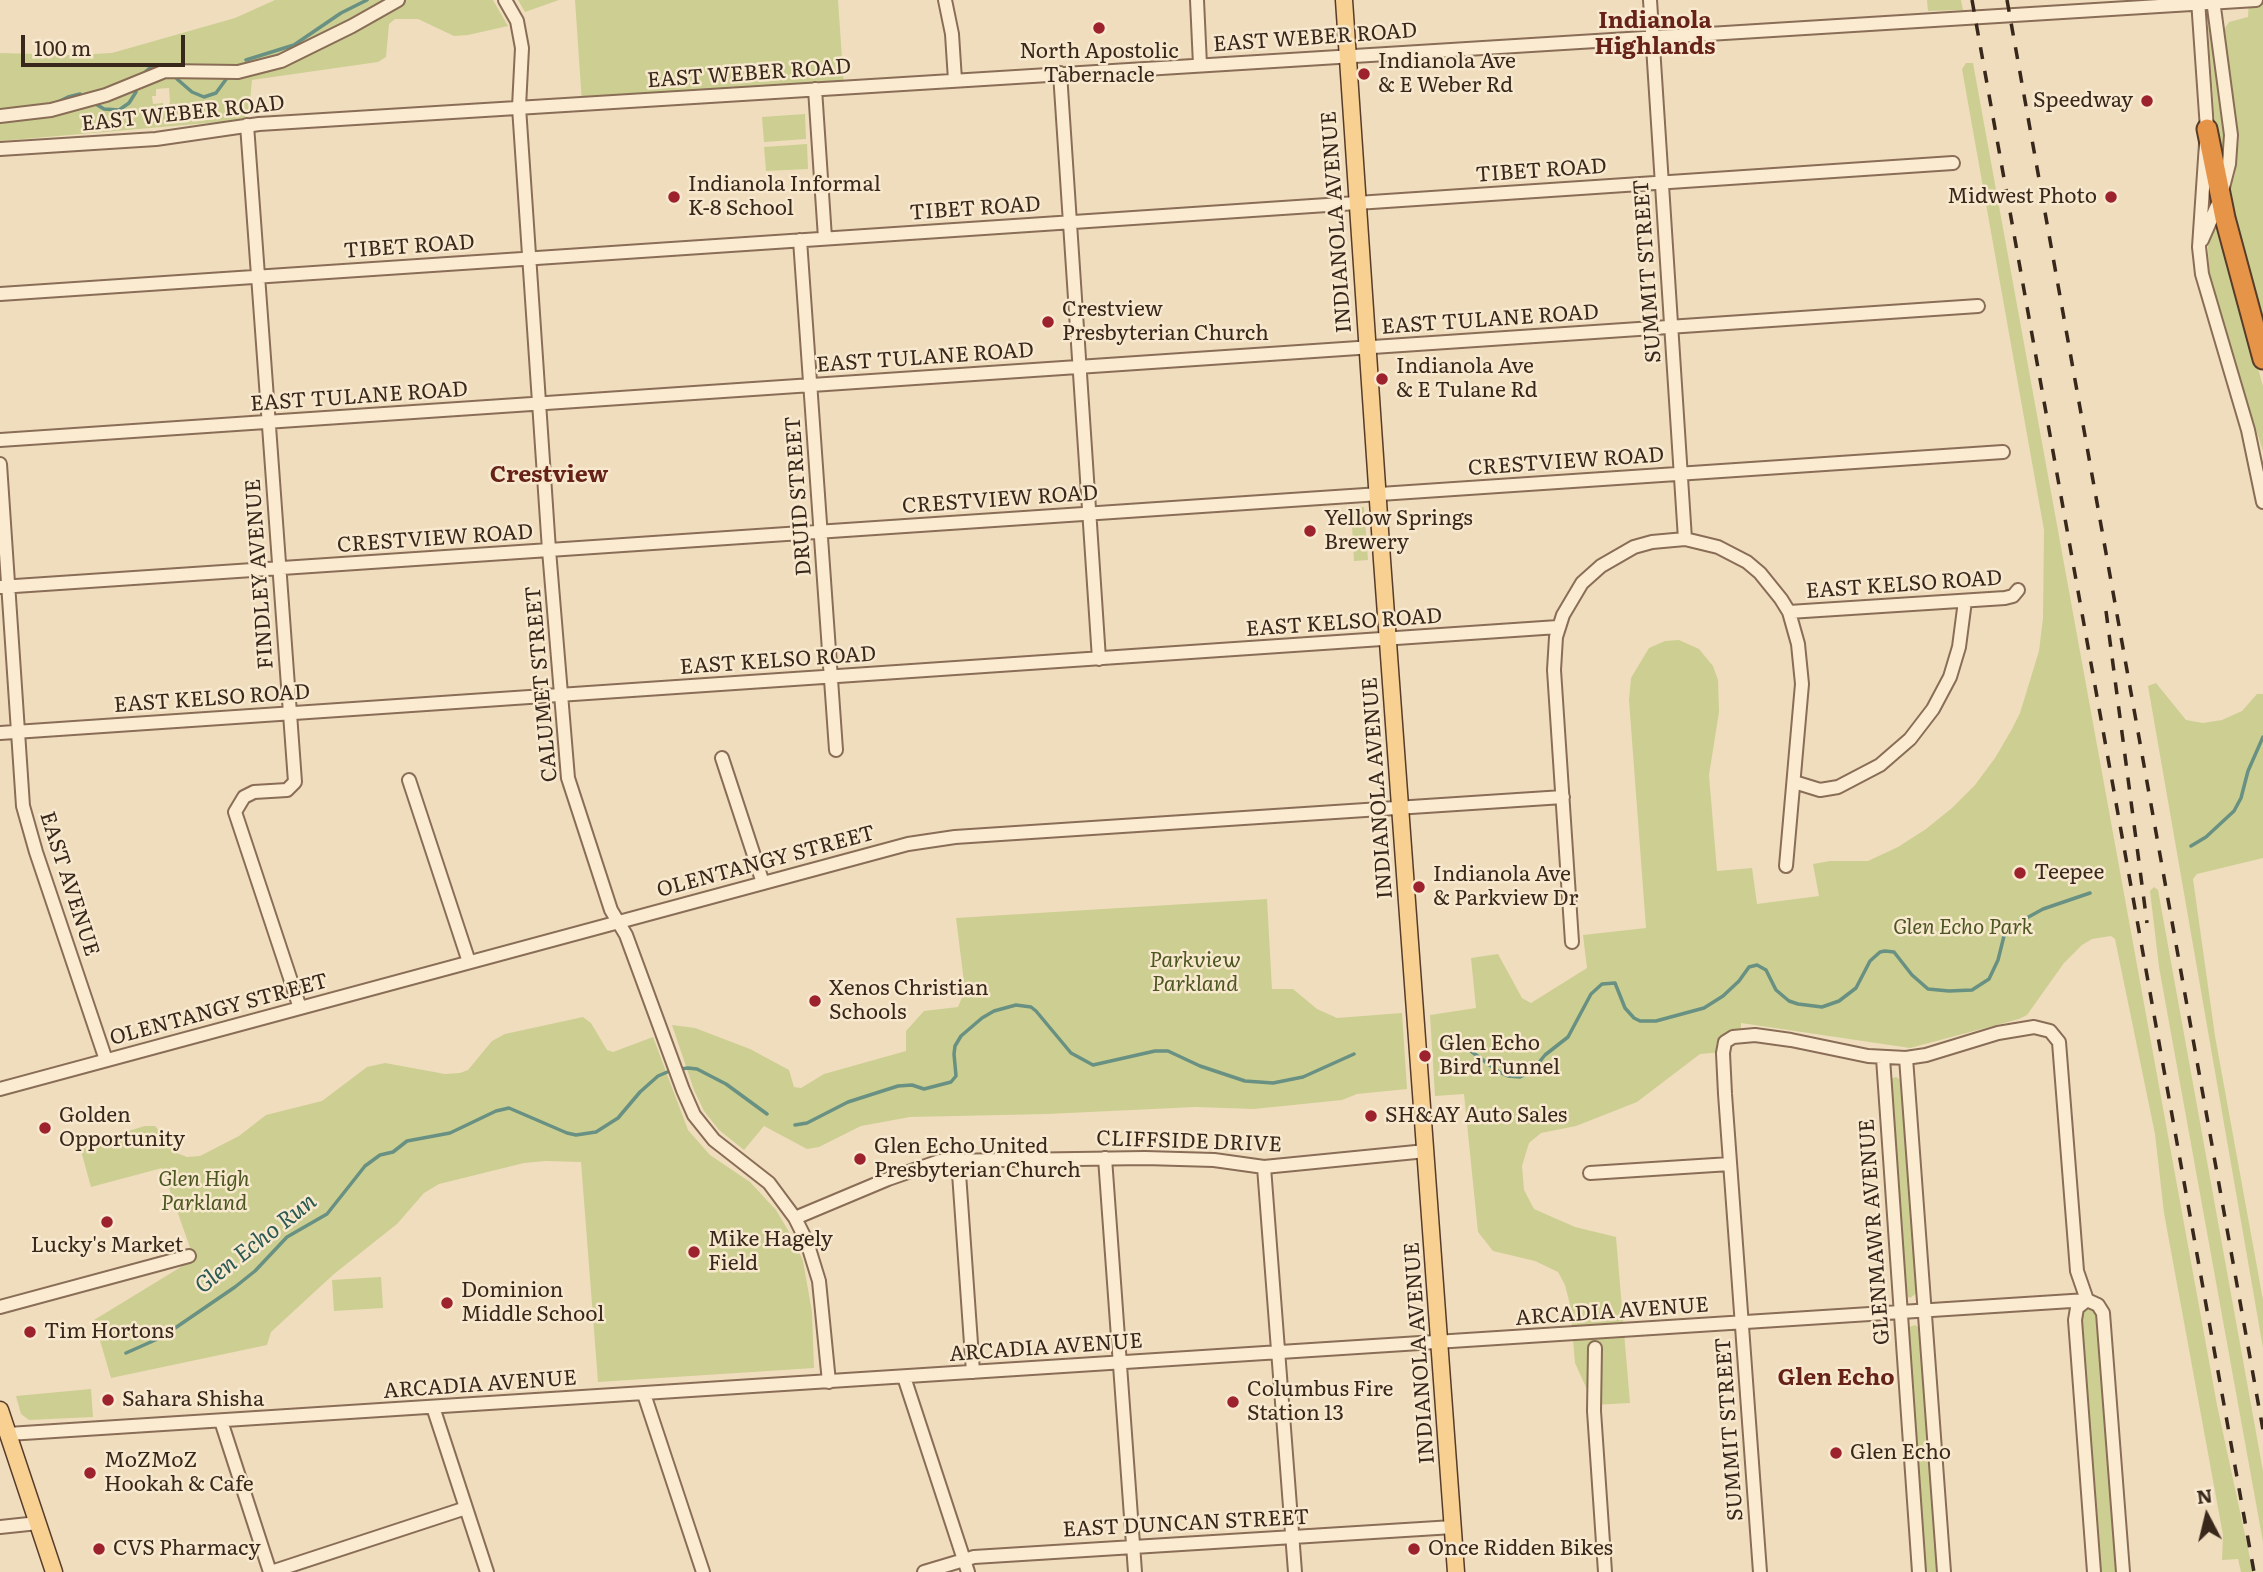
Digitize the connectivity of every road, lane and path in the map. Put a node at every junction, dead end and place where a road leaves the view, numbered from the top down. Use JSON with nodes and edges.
{"nodes":[{"id":1,"x":398,"y":0,"type":"edge"},
{"id":2,"x":505,"y":0,"type":"edge"},
{"id":3,"x":934,"y":0,"type":"edge"},
{"id":4,"x":1197,"y":0,"type":"edge"},
{"id":5,"x":1344,"y":0,"type":"edge"},
{"id":6,"x":1650,"y":0,"type":"edge"},
{"id":7,"x":2256,"y":0,"type":"edge"},
{"id":8,"x":2213,"y":1,"type":"edge"},
{"id":9,"x":2244,"y":1,"type":"edge"},
{"id":10,"x":2198,"y":2,"type":"edge"},
{"id":11,"x":946,"y":3,"type":"edge"},
{"id":12,"x":1652,"y":37,"type":"junction"},
{"id":13,"x":1347,"y":55,"type":"junction"},
{"id":14,"x":1200,"y":65,"type":"junction"},
{"id":15,"x":1060,"y":74,"type":"junction"},
{"id":16,"x":955,"y":80,"type":"junction"},
{"id":17,"x":815,"y":89,"type":"junction"},
{"id":18,"x":519,"y":107,"type":"junction"},
{"id":19,"x":0,"y":116,"type":"edge"},
{"id":20,"x":247,"y":125,"type":"junction"},
{"id":21,"x":2207,"y":129,"type":"junction"},
{"id":22,"x":0,"y":149,"type":"edge"},
{"id":23,"x":1953,"y":163,"type":"dead end"},
{"id":24,"x":1661,"y":182,"type":"junction"},
{"id":25,"x":2220,"y":199,"type":"junction"},
{"id":26,"x":1357,"y":203,"type":"junction"},
{"id":27,"x":1070,"y":222,"type":"junction"},
{"id":28,"x":825,"y":239,"type":"junction"},
{"id":29,"x":800,"y":240,"type":"junction"},
{"id":30,"x":2199,"y":247,"type":"junction"},
{"id":31,"x":530,"y":258,"type":"junction"},
{"id":32,"x":258,"y":276,"type":"junction"},
{"id":33,"x":0,"y":294,"type":"edge"},
{"id":34,"x":1978,"y":306,"type":"dead end"},
{"id":35,"x":1671,"y":327,"type":"junction"},
{"id":36,"x":1367,"y":348,"type":"junction"},
{"id":37,"x":2263,"y":359,"type":"edge"},
{"id":38,"x":1079,"y":367,"type":"junction"},
{"id":39,"x":810,"y":386,"type":"junction"},
{"id":40,"x":539,"y":404,"type":"junction"},
{"id":41,"x":269,"y":422,"type":"junction"},
{"id":42,"x":0,"y":440,"type":"edge"},
{"id":43,"x":2003,"y":452,"type":"dead end"},
{"id":44,"x":0,"y":464,"type":"edge"},
{"id":45,"x":1680,"y":474,"type":"junction"},
{"id":46,"x":1378,"y":494,"type":"junction"},
{"id":47,"x":2263,"y":502,"type":"edge"},
{"id":48,"x":1089,"y":514,"type":"junction"},
{"id":49,"x":820,"y":532,"type":"junction"},
{"id":50,"x":1685,"y":539,"type":"junction"},
{"id":51,"x":549,"y":550,"type":"junction"},
{"id":52,"x":279,"y":568,"type":"junction"},
{"id":53,"x":5,"y":587,"type":"edge"},
{"id":54,"x":2018,"y":590,"type":"dead end"},
{"id":55,"x":1965,"y":601,"type":"junction"},
{"id":56,"x":1789,"y":612,"type":"junction"},
{"id":57,"x":1558,"y":627,"type":"junction"},
{"id":58,"x":1388,"y":639,"type":"junction"},
{"id":59,"x":1099,"y":659,"type":"junction"},
{"id":60,"x":831,"y":677,"type":"junction"},
{"id":61,"x":560,"y":695,"type":"junction"},
{"id":62,"x":290,"y":713,"type":"junction"},
{"id":63,"x":20,"y":731,"type":"junction"},
{"id":64,"x":0,"y":733,"type":"edge"},
{"id":65,"x":836,"y":750,"type":"dead end"},
{"id":66,"x":722,"y":758,"type":"dead end"},
{"id":67,"x":409,"y":780,"type":"dead end"},
{"id":68,"x":1794,"y":782,"type":"junction"},
{"id":69,"x":1563,"y":797,"type":"junction"},
{"id":70,"x":1401,"y":807,"type":"junction"},
{"id":71,"x":1786,"y":866,"type":"dead end"},
{"id":72,"x":763,"y":883,"type":"junction"},
{"id":73,"x":618,"y":922,"type":"junction"},
{"id":74,"x":1572,"y":942,"type":"dead end"},
{"id":75,"x":469,"y":961,"type":"junction"},
{"id":76,"x":300,"y":1008,"type":"junction"},
{"id":77,"x":1883,"y":1058,"type":"junction"},
{"id":78,"x":1906,"y":1058,"type":"junction"},
{"id":79,"x":106,"y":1060,"type":"junction"},
{"id":80,"x":0,"y":1089,"type":"edge"},
{"id":81,"x":1426,"y":1151,"type":"junction"},
{"id":82,"x":1105,"y":1158,"type":"junction"},
{"id":83,"x":958,"y":1159,"type":"junction"},
{"id":84,"x":1730,"y":1164,"type":"junction"},
{"id":85,"x":1264,"y":1167,"type":"junction"},
{"id":86,"x":1590,"y":1173,"type":"dead end"},
{"id":87,"x":795,"y":1219,"type":"junction"},
{"id":88,"x":189,"y":1256,"type":"dead end"},
{"id":89,"x":2087,"y":1300,"type":"junction"},
{"id":90,"x":0,"y":1307,"type":"edge"},
{"id":91,"x":1925,"y":1311,"type":"junction"},
{"id":92,"x":1900,"y":1312,"type":"junction"},
{"id":93,"x":1742,"y":1323,"type":"junction"},
{"id":94,"x":1440,"y":1342,"type":"junction"},
{"id":95,"x":1595,"y":1348,"type":"dead end"},
{"id":96,"x":1278,"y":1353,"type":"junction"},
{"id":97,"x":1120,"y":1363,"type":"junction"},
{"id":98,"x":973,"y":1373,"type":"junction"},
{"id":99,"x":904,"y":1377,"type":"junction"},
{"id":100,"x":829,"y":1382,"type":"junction"},
{"id":101,"x":644,"y":1394,"type":"junction"},
{"id":102,"x":433,"y":1407,"type":"junction"},
{"id":103,"x":0,"y":1410,"type":"edge"},
{"id":104,"x":221,"y":1421,"type":"junction"},
{"id":105,"x":8,"y":1434,"type":"junction"},
{"id":106,"x":466,"y":1507,"type":"junction"},
{"id":107,"x":38,"y":1523,"type":"junction"},
{"id":108,"x":0,"y":1527,"type":"edge"},
{"id":109,"x":1453,"y":1527,"type":"junction"},
{"id":110,"x":1292,"y":1537,"type":"junction"},
{"id":111,"x":1133,"y":1547,"type":"junction"},
{"id":112,"x":964,"y":1559,"type":"junction"},
{"id":113,"x":54,"y":1572,"type":"edge"},
{"id":114,"x":271,"y":1572,"type":"edge"},
{"id":115,"x":487,"y":1572,"type":"edge"},
{"id":116,"x":704,"y":1572,"type":"edge"},
{"id":117,"x":924,"y":1572,"type":"edge"},
{"id":118,"x":968,"y":1572,"type":"edge"},
{"id":119,"x":1135,"y":1572,"type":"edge"},
{"id":120,"x":1295,"y":1572,"type":"edge"},
{"id":121,"x":1457,"y":1572,"type":"edge"},
{"id":122,"x":1605,"y":1572,"type":"edge"},
{"id":123,"x":1760,"y":1572,"type":"edge"},
{"id":124,"x":1919,"y":1572,"type":"edge"},
{"id":125,"x":1944,"y":1572,"type":"edge"},
{"id":126,"x":2094,"y":1572,"type":"edge"},
{"id":127,"x":2123,"y":1572,"type":"edge"}],
"edges":[{"from":1,"to":19,"type":"street"},
{"from":2,"to":18,"type":"street","name":"CALUMET STREET"},
{"from":3,"to":11,"type":"street"},
{"from":4,"to":14,"type":"street"},
{"from":5,"to":13,"type":"main road","name":"INDIANOLA AVENUE"},
{"from":6,"to":12,"type":"street","name":"SUMMIT STREET"},
{"from":7,"to":9,"type":"street","name":"EAST WEBER ROAD"},
{"from":8,"to":9,"type":"street","name":"EAST WEBER ROAD"},
{"from":8,"to":10,"type":"street","name":"EAST WEBER ROAD"},
{"from":8,"to":25,"type":"street"},
{"from":10,"to":12,"type":"street","name":"EAST WEBER ROAD"},
{"from":10,"to":21,"type":"street"},
{"from":11,"to":16,"type":"street"},
{"from":12,"to":13,"type":"street","name":"EAST WEBER ROAD"},
{"from":12,"to":24,"type":"street","name":"SUMMIT STREET"},
{"from":13,"to":14,"type":"street","name":"EAST WEBER ROAD"},
{"from":13,"to":26,"type":"main road","name":"INDIANOLA AVENUE"},
{"from":14,"to":15,"type":"street","name":"EAST WEBER ROAD"},
{"from":15,"to":16,"type":"street","name":"EAST WEBER ROAD"},
{"from":15,"to":27,"type":"street"},
{"from":16,"to":17,"type":"street","name":"EAST WEBER ROAD"},
{"from":17,"to":18,"type":"street","name":"EAST WEBER ROAD"},
{"from":17,"to":28,"type":"street"},
{"from":18,"to":20,"type":"street","name":"EAST WEBER ROAD"},
{"from":18,"to":31,"type":"street","name":"CALUMET STREET"},
{"from":20,"to":22,"type":"street","name":"EAST WEBER ROAD"},
{"from":20,"to":32,"type":"street","name":"FINDLEY AVENUE"},
{"from":21,"to":25,"type":"highway"},
{"from":21,"to":30,"type":"street"},
{"from":23,"to":24,"type":"street","name":"TIBET ROAD"},
{"from":24,"to":26,"type":"street","name":"TIBET ROAD"},
{"from":24,"to":35,"type":"street","name":"SUMMIT STREET"},
{"from":25,"to":30,"type":"street"},
{"from":25,"to":37,"type":"highway"},
{"from":26,"to":27,"type":"street","name":"TIBET ROAD"},
{"from":26,"to":36,"type":"main road","name":"INDIANOLA AVENUE"},
{"from":27,"to":28,"type":"street","name":"TIBET ROAD"},
{"from":27,"to":38,"type":"street"},
{"from":28,"to":29,"type":"street","name":"TIBET ROAD"},
{"from":29,"to":31,"type":"street","name":"TIBET ROAD"},
{"from":29,"to":39,"type":"street","name":"DRUID STREET"},
{"from":30,"to":47,"type":"street"},
{"from":31,"to":32,"type":"street","name":"TIBET ROAD"},
{"from":31,"to":40,"type":"street","name":"CALUMET STREET"},
{"from":32,"to":33,"type":"street","name":"TIBET ROAD"},
{"from":32,"to":41,"type":"street","name":"FINDLEY AVENUE"},
{"from":34,"to":35,"type":"street","name":"EAST TULANE ROAD"},
{"from":35,"to":36,"type":"street","name":"EAST TULANE ROAD"},
{"from":35,"to":45,"type":"street","name":"SUMMIT STREET"},
{"from":36,"to":38,"type":"street","name":"EAST TULANE ROAD"},
{"from":36,"to":46,"type":"main road","name":"INDIANOLA AVENUE"},
{"from":38,"to":39,"type":"street","name":"EAST TULANE ROAD"},
{"from":38,"to":48,"type":"street"},
{"from":39,"to":40,"type":"street","name":"EAST TULANE ROAD"},
{"from":39,"to":49,"type":"street","name":"DRUID STREET"},
{"from":40,"to":41,"type":"street","name":"EAST TULANE ROAD"},
{"from":40,"to":51,"type":"street","name":"CALUMET STREET"},
{"from":41,"to":42,"type":"street","name":"EAST TULANE ROAD"},
{"from":41,"to":52,"type":"street","name":"FINDLEY AVENUE"},
{"from":43,"to":45,"type":"street","name":"CRESTVIEW ROAD"},
{"from":44,"to":53,"type":"street","name":"EAST AVENUE"},
{"from":45,"to":46,"type":"street","name":"CRESTVIEW ROAD"},
{"from":45,"to":50,"type":"street","name":"SUMMIT STREET"},
{"from":46,"to":48,"type":"street","name":"CRESTVIEW ROAD"},
{"from":46,"to":58,"type":"main road","name":"INDIANOLA AVENUE"},
{"from":48,"to":49,"type":"street","name":"CRESTVIEW ROAD"},
{"from":48,"to":59,"type":"street"},
{"from":49,"to":51,"type":"street","name":"CRESTVIEW ROAD"},
{"from":49,"to":60,"type":"street","name":"DRUID STREET"},
{"from":50,"to":56,"type":"street"},
{"from":50,"to":57,"type":"street"},
{"from":51,"to":52,"type":"street","name":"CRESTVIEW ROAD"},
{"from":51,"to":61,"type":"street","name":"CALUMET STREET"},
{"from":52,"to":53,"type":"street","name":"CRESTVIEW ROAD"},
{"from":52,"to":62,"type":"street","name":"FINDLEY AVENUE"},
{"from":53,"to":63,"type":"street","name":"EAST AVENUE"},
{"from":54,"to":55,"type":"street","name":"EAST KELSO ROAD"},
{"from":55,"to":56,"type":"street","name":"EAST KELSO ROAD"},
{"from":55,"to":68,"type":"street"},
{"from":56,"to":68,"type":"street"},
{"from":57,"to":58,"type":"street","name":"EAST KELSO ROAD"},
{"from":57,"to":69,"type":"street"},
{"from":58,"to":59,"type":"street","name":"EAST KELSO ROAD"},
{"from":58,"to":70,"type":"main road","name":"INDIANOLA AVENUE"},
{"from":59,"to":60,"type":"street","name":"EAST KELSO ROAD"},
{"from":60,"to":61,"type":"street","name":"EAST KELSO ROAD"},
{"from":60,"to":65,"type":"street","name":"DRUID STREET"},
{"from":61,"to":62,"type":"street","name":"EAST KELSO ROAD"},
{"from":61,"to":73,"type":"street","name":"CALUMET STREET"},
{"from":62,"to":63,"type":"street","name":"EAST KELSO ROAD"},
{"from":62,"to":76,"type":"street","name":"FINDLEY AVENUE"},
{"from":63,"to":64,"type":"street","name":"EAST KELSO ROAD"},
{"from":63,"to":79,"type":"street","name":"EAST AVENUE"},
{"from":66,"to":72,"type":"street"},
{"from":67,"to":75,"type":"street"},
{"from":68,"to":71,"type":"street"},
{"from":69,"to":70,"type":"street","name":"OLENTANGY STREET"},
{"from":69,"to":74,"type":"street"},
{"from":70,"to":72,"type":"street","name":"OLENTANGY STREET"},
{"from":70,"to":81,"type":"main road","name":"INDIANOLA AVENUE"},
{"from":72,"to":73,"type":"street","name":"OLENTANGY STREET"},
{"from":73,"to":75,"type":"street","name":"OLENTANGY STREET"},
{"from":73,"to":87,"type":"street","name":"CALUMET STREET"},
{"from":75,"to":76,"type":"street","name":"OLENTANGY STREET"},
{"from":76,"to":79,"type":"street","name":"OLENTANGY STREET"},
{"from":77,"to":78,"type":"street"},
{"from":77,"to":84,"type":"street","name":"SUMMIT STREET"},
{"from":77,"to":92,"type":"street","name":"GLENMAWR AVENUE"},
{"from":78,"to":89,"type":"street"},
{"from":78,"to":91,"type":"street","name":"GLENMAWR AVENUE"},
{"from":79,"to":80,"type":"street","name":"OLENTANGY STREET"},
{"from":81,"to":85,"type":"street","name":"CLIFFSIDE DRIVE"},
{"from":81,"to":94,"type":"main road","name":"INDIANOLA AVENUE"},
{"from":82,"to":83,"type":"street","name":"CLIFFSIDE DRIVE"},
{"from":82,"to":85,"type":"street","name":"CLIFFSIDE DRIVE"},
{"from":82,"to":97,"type":"street"},
{"from":83,"to":87,"type":"street","name":"CLIFFSIDE DRIVE"},
{"from":83,"to":98,"type":"street"},
{"from":84,"to":86,"type":"street"},
{"from":84,"to":93,"type":"street","name":"SUMMIT STREET"},
{"from":85,"to":96,"type":"street"},
{"from":87,"to":100,"type":"street","name":"CALUMET STREET"},
{"from":88,"to":90,"type":"street"},
{"from":89,"to":91,"type":"street","name":"ARCADIA AVENUE"},
{"from":89,"to":126,"type":"street"},
{"from":89,"to":127,"type":"street"},
{"from":91,"to":92,"type":"street","name":"ARCADIA AVENUE"},
{"from":91,"to":125,"type":"street","name":"GLENMAWR AVENUE"},
{"from":92,"to":93,"type":"street","name":"ARCADIA AVENUE"},
{"from":92,"to":124,"type":"street","name":"GLENMAWR AVENUE"},
{"from":93,"to":94,"type":"street","name":"ARCADIA AVENUE"},
{"from":93,"to":123,"type":"street","name":"SUMMIT STREET"},
{"from":94,"to":96,"type":"street","name":"ARCADIA AVENUE"},
{"from":94,"to":109,"type":"main road","name":"INDIANOLA AVENUE"},
{"from":95,"to":122,"type":"street"},
{"from":96,"to":97,"type":"street","name":"ARCADIA AVENUE"},
{"from":96,"to":110,"type":"street"},
{"from":97,"to":98,"type":"street","name":"ARCADIA AVENUE"},
{"from":97,"to":111,"type":"street"},
{"from":98,"to":99,"type":"street","name":"ARCADIA AVENUE"},
{"from":99,"to":100,"type":"street","name":"ARCADIA AVENUE"},
{"from":99,"to":112,"type":"street"},
{"from":100,"to":101,"type":"street","name":"ARCADIA AVENUE"},
{"from":101,"to":102,"type":"street","name":"ARCADIA AVENUE"},
{"from":101,"to":116,"type":"street"},
{"from":102,"to":104,"type":"street","name":"ARCADIA AVENUE"},
{"from":102,"to":106,"type":"street"},
{"from":103,"to":105,"type":"main road"},
{"from":104,"to":105,"type":"street","name":"ARCADIA AVENUE"},
{"from":104,"to":114,"type":"street"},
{"from":105,"to":107,"type":"main road"},
{"from":106,"to":114,"type":"street"},
{"from":106,"to":115,"type":"street"},
{"from":107,"to":108,"type":"street"},
{"from":107,"to":113,"type":"main road"},
{"from":109,"to":110,"type":"street","name":"EAST DUNCAN STREET"},
{"from":109,"to":121,"type":"main road","name":"INDIANOLA AVENUE"},
{"from":110,"to":111,"type":"street","name":"EAST DUNCAN STREET"},
{"from":110,"to":120,"type":"street"},
{"from":111,"to":112,"type":"street","name":"EAST DUNCAN STREET"},
{"from":111,"to":119,"type":"street"},
{"from":112,"to":117,"type":"street","name":"EAST DUNCAN STREET"},
{"from":112,"to":118,"type":"street"}]}
